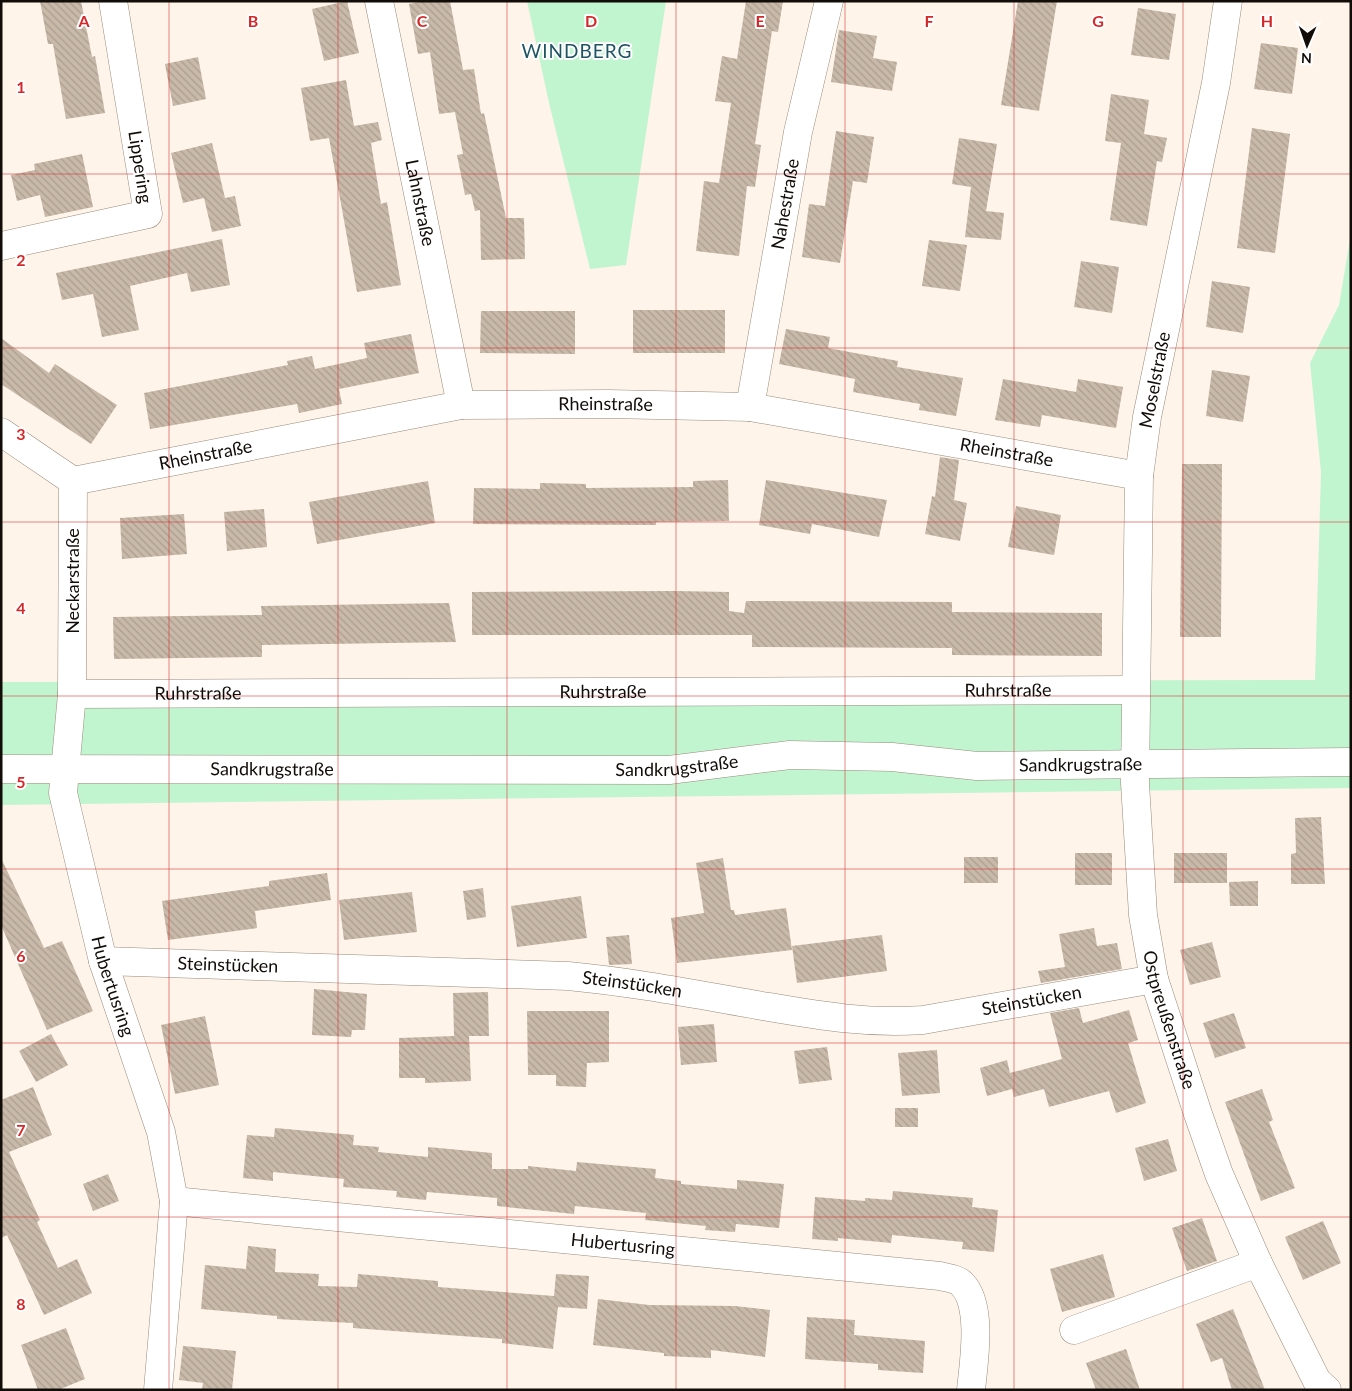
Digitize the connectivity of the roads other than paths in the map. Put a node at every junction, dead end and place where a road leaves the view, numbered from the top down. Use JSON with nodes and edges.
{"nodes":[{"id":1,"x":113,"y":1,"type":"edge"},
{"id":2,"x":380,"y":1,"type":"edge"},
{"id":3,"x":829,"y":1,"type":"edge"},
{"id":4,"x":1228,"y":1,"type":"edge"},
{"id":5,"x":1,"y":246,"type":"edge"},
{"id":6,"x":461,"y":405,"type":"junction"},
{"id":7,"x":750,"y":407,"type":"junction"},
{"id":8,"x":1,"y":432,"type":"edge"},
{"id":9,"x":1139,"y":476,"type":"junction"},
{"id":10,"x":73,"y":481,"type":"junction"},
{"id":11,"x":1135,"y":690,"type":"junction"},
{"id":12,"x":72,"y":694,"type":"junction"},
{"id":13,"x":1351,"y":762,"type":"edge"},
{"id":14,"x":1135,"y":764,"type":"junction"},
{"id":15,"x":65,"y":768,"type":"junction"},
{"id":16,"x":1,"y":769,"type":"edge"},
{"id":17,"x":103,"y":961,"type":"junction"},
{"id":18,"x":1154,"y":979,"type":"junction"},
{"id":19,"x":174,"y":1201,"type":"junction"},
{"id":20,"x":1258,"y":1263,"type":"junction"},
{"id":21,"x":1074,"y":1330,"type":"dead end"},
{"id":22,"x":158,"y":1390,"type":"edge"},
{"id":23,"x":971,"y":1390,"type":"edge"},
{"id":24,"x":1327,"y":1390,"type":"edge"}],
"edges":[{"from":1,"to":5,"type":"street","name":"Lippering"},
{"from":2,"to":6,"type":"street","name":"Lahnstraße"},
{"from":3,"to":7,"type":"street","name":"Nahestraße"},
{"from":4,"to":9,"type":"street","name":"Moselstraße"},
{"from":6,"to":7,"type":"street","name":"Rheinstraße"},
{"from":6,"to":10,"type":"street","name":"Rheinstraße"},
{"from":7,"to":9,"type":"street","name":"Rheinstraße"},
{"from":8,"to":10,"type":"street"},
{"from":9,"to":11,"type":"street","name":"Moselstraße"},
{"from":10,"to":12,"type":"street","name":"Neckarstraße"},
{"from":11,"to":12,"type":"street","name":"Ruhrstraße"},
{"from":11,"to":14,"type":"street","name":"Moselstraße"},
{"from":12,"to":15,"type":"street","name":"Neckarstraße"},
{"from":13,"to":14,"type":"street","name":"Sandkrugstraße"},
{"from":14,"to":15,"type":"street","name":"Sandkrugstraße"},
{"from":14,"to":18,"type":"street","name":"Ostpreußenstraße"},
{"from":15,"to":16,"type":"street","name":"Sandkrugstraße"},
{"from":15,"to":17,"type":"street","name":"Hubertusring"},
{"from":17,"to":18,"type":"street","name":"Steinstücken"},
{"from":17,"to":19,"type":"street","name":"Hubertusring"},
{"from":18,"to":20,"type":"street","name":"Ostpreußenstraße"},
{"from":19,"to":22,"type":"street","name":"Hubertusring"},
{"from":19,"to":23,"type":"street","name":"Hubertusring"},
{"from":20,"to":21,"type":"street"},
{"from":20,"to":24,"type":"street","name":"Ostpreußenstraße"}]}
